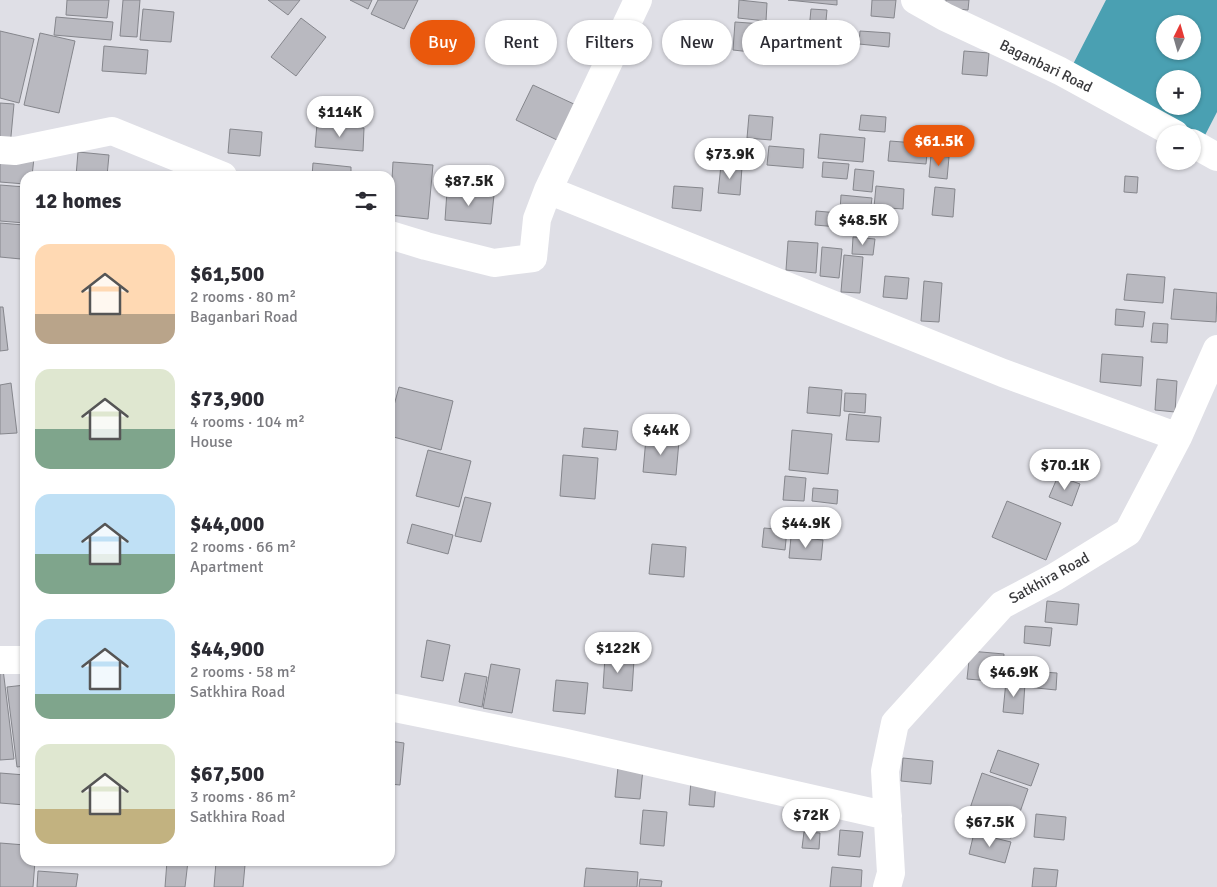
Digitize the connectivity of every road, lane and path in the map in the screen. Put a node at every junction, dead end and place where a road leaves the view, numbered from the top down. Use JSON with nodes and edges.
{"nodes":[{"id":1,"x":638,"y":0,"type":"edge"},
{"id":2,"x":915,"y":0,"type":"edge"},
{"id":3,"x":1158,"y":125,"type":"edge"},
{"id":4,"x":1201,"y":148,"type":"edge"},
{"id":5,"x":0,"y":150,"type":"edge"},
{"id":6,"x":1217,"y":156,"type":"edge"},
{"id":7,"x":211,"y":171,"type":"edge"},
{"id":8,"x":548,"y":190,"type":"junction"},
{"id":9,"x":395,"y":237,"type":"edge"},
{"id":10,"x":1217,"y":349,"type":"edge"},
{"id":11,"x":1178,"y":437,"type":"junction"},
{"id":12,"x":0,"y":660,"type":"edge"},
{"id":13,"x":20,"y":660,"type":"edge"},
{"id":14,"x":395,"y":708,"type":"edge"},
{"id":15,"x":888,"y":816,"type":"junction"},
{"id":16,"x":887,"y":887,"type":"edge"}],
"edges":[{"from":1,"to":8,"type":"street"},
{"from":2,"to":3,"type":"street","name":"Baganbari Road"},
{"from":4,"to":6,"type":"street"},
{"from":5,"to":7,"type":"street"},
{"from":8,"to":9,"type":"street"},
{"from":8,"to":11,"type":"street"},
{"from":10,"to":11,"type":"street","name":"Satkhira Road"},
{"from":11,"to":15,"type":"street","name":"Satkhira Road"},
{"from":12,"to":13,"type":"street"},
{"from":14,"to":15,"type":"street"},
{"from":15,"to":16,"type":"street","name":"Satkhira Road"}]}
